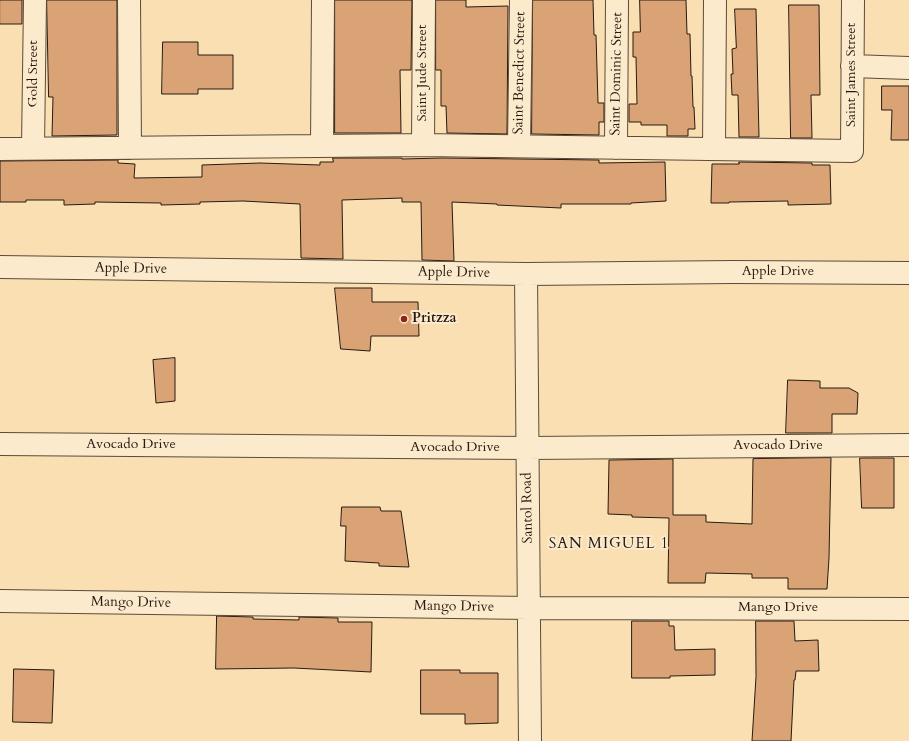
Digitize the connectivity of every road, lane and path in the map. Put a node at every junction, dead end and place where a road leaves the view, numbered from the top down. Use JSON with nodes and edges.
{"nodes":[{"id":1,"x":35,"y":0,"type":"edge"},
{"id":2,"x":130,"y":0,"type":"edge"},
{"id":3,"x":323,"y":0,"type":"edge"},
{"id":4,"x":424,"y":0,"type":"edge"},
{"id":5,"x":521,"y":0,"type":"edge"},
{"id":6,"x":617,"y":0,"type":"edge"},
{"id":7,"x":715,"y":0,"type":"edge"},
{"id":8,"x":853,"y":0,"type":"edge"},
{"id":9,"x":852,"y":66,"type":"junction"},
{"id":10,"x":909,"y":68,"type":"edge"},
{"id":11,"x":423,"y":145,"type":"junction"},
{"id":12,"x":322,"y":146,"type":"junction"},
{"id":13,"x":519,"y":146,"type":"junction"},
{"id":14,"x":33,"y":148,"type":"junction"},
{"id":15,"x":130,"y":148,"type":"junction"},
{"id":16,"x":616,"y":148,"type":"junction"},
{"id":17,"x":0,"y":149,"type":"edge"},
{"id":18,"x":714,"y":149,"type":"junction"},
{"id":19,"x":0,"y":267,"type":"edge"},
{"id":20,"x":909,"y":273,"type":"edge"},
{"id":21,"x":526,"y":274,"type":"junction"},
{"id":22,"x":0,"y":444,"type":"edge"},
{"id":23,"x":909,"y":445,"type":"edge"},
{"id":24,"x":527,"y":448,"type":"junction"},
{"id":25,"x":0,"y":601,"type":"edge"},
{"id":26,"x":529,"y":608,"type":"junction"},
{"id":27,"x":909,"y":609,"type":"edge"},
{"id":28,"x":530,"y":741,"type":"edge"}],
"edges":[{"from":1,"to":14,"type":"street","name":"Gold Street"},
{"from":2,"to":15,"type":"street"},
{"from":3,"to":12,"type":"street"},
{"from":4,"to":11,"type":"street","name":"Saint Jude Street"},
{"from":5,"to":13,"type":"street","name":"Saint Benedict Street"},
{"from":6,"to":16,"type":"street","name":"Saint Dominic Street"},
{"from":7,"to":18,"type":"street"},
{"from":8,"to":9,"type":"street","name":"Saint James Street"},
{"from":9,"to":10,"type":"street"},
{"from":9,"to":18,"type":"street","name":"Saint James Street"},
{"from":11,"to":12,"type":"street"},
{"from":11,"to":13,"type":"street"},
{"from":12,"to":15,"type":"street"},
{"from":13,"to":16,"type":"street"},
{"from":14,"to":15,"type":"street"},
{"from":14,"to":17,"type":"street"},
{"from":16,"to":18,"type":"street"},
{"from":19,"to":21,"type":"street","name":"Apple Drive"},
{"from":20,"to":21,"type":"street","name":"Apple Drive"},
{"from":21,"to":24,"type":"street","name":"Santol Road"},
{"from":22,"to":24,"type":"street","name":"Avocado Drive"},
{"from":23,"to":24,"type":"street","name":"Avocado Drive"},
{"from":24,"to":26,"type":"street","name":"Santol Road"},
{"from":25,"to":26,"type":"street","name":"Mango Drive"},
{"from":26,"to":27,"type":"street","name":"Mango Drive"},
{"from":26,"to":28,"type":"street","name":"Santol Road"}]}
